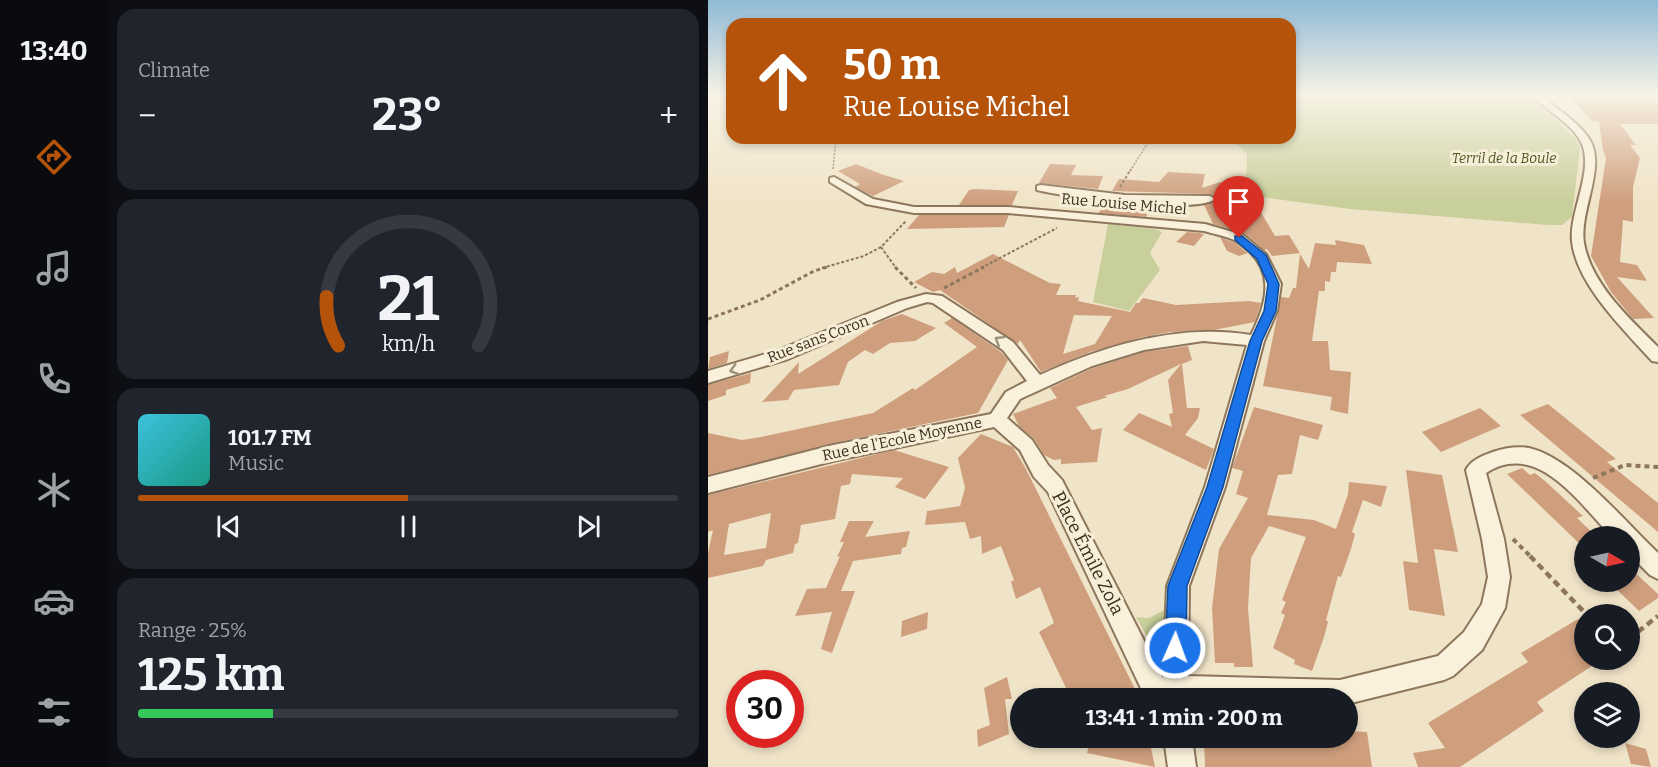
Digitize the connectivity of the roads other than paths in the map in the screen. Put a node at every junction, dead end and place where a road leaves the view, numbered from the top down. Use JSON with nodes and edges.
{"nodes":[{"id":1,"x":1574,"y":130,"type":"edge"},
{"id":2,"x":834,"y":180,"type":"road end"},
{"id":3,"x":1041,"y":188,"type":"dead end"},
{"id":4,"x":1104,"y":198,"type":"junction"},
{"id":5,"x":1210,"y":199,"type":"dead end"},
{"id":6,"x":1078,"y":216,"type":"junction"},
{"id":7,"x":1256,"y":341,"type":"junction"},
{"id":8,"x":1658,"y":357,"type":"edge"},
{"id":9,"x":708,"y":377,"type":"edge"},
{"id":10,"x":1038,"y":383,"type":"junction"},
{"id":11,"x":997,"y":420,"type":"junction"},
{"id":12,"x":708,"y":485,"type":"edge"},
{"id":13,"x":1615,"y":526,"type":"edge"},
{"id":14,"x":1640,"y":550,"type":"edge"},
{"id":15,"x":1658,"y":568,"type":"edge"},
{"id":16,"x":1166,"y":688,"type":"edge"},
{"id":17,"x":1171,"y":688,"type":"edge"},
{"id":18,"x":1358,"y":688,"type":"edge"},
{"id":19,"x":1179,"y":748,"type":"edge"},
{"id":20,"x":1182,"y":767,"type":"edge"}],
"edges":[{"from":1,"to":8,"type":"street"},
{"from":2,"to":6,"type":"street","name":"Rue Louise Michel"},
{"from":3,"to":4,"type":"street"},
{"from":4,"to":5,"type":"street"},
{"from":4,"to":6,"type":"street"},
{"from":6,"to":7,"type":"street","name":"Rue Louise Michel"},
{"from":7,"to":10,"type":"street","name":"Rue de l'Ecole Moyenne"},
{"from":7,"to":17,"type":"street","name":"Rue Louise Michel"},
{"from":10,"to":9,"type":"street","name":"Rue sans Coron","one_way":true},
{"from":10,"to":11,"type":"street","name":"Rue de l'Ecole Moyenne"},
{"from":11,"to":12,"type":"street","name":"Rue de l'Ecole Moyenne"},
{"from":11,"to":16,"type":"street","name":"Place Émile Zola"},
{"from":13,"to":18,"type":"street"},
{"from":14,"to":15,"type":"street"},
{"from":19,"to":20,"type":"street"}]}
